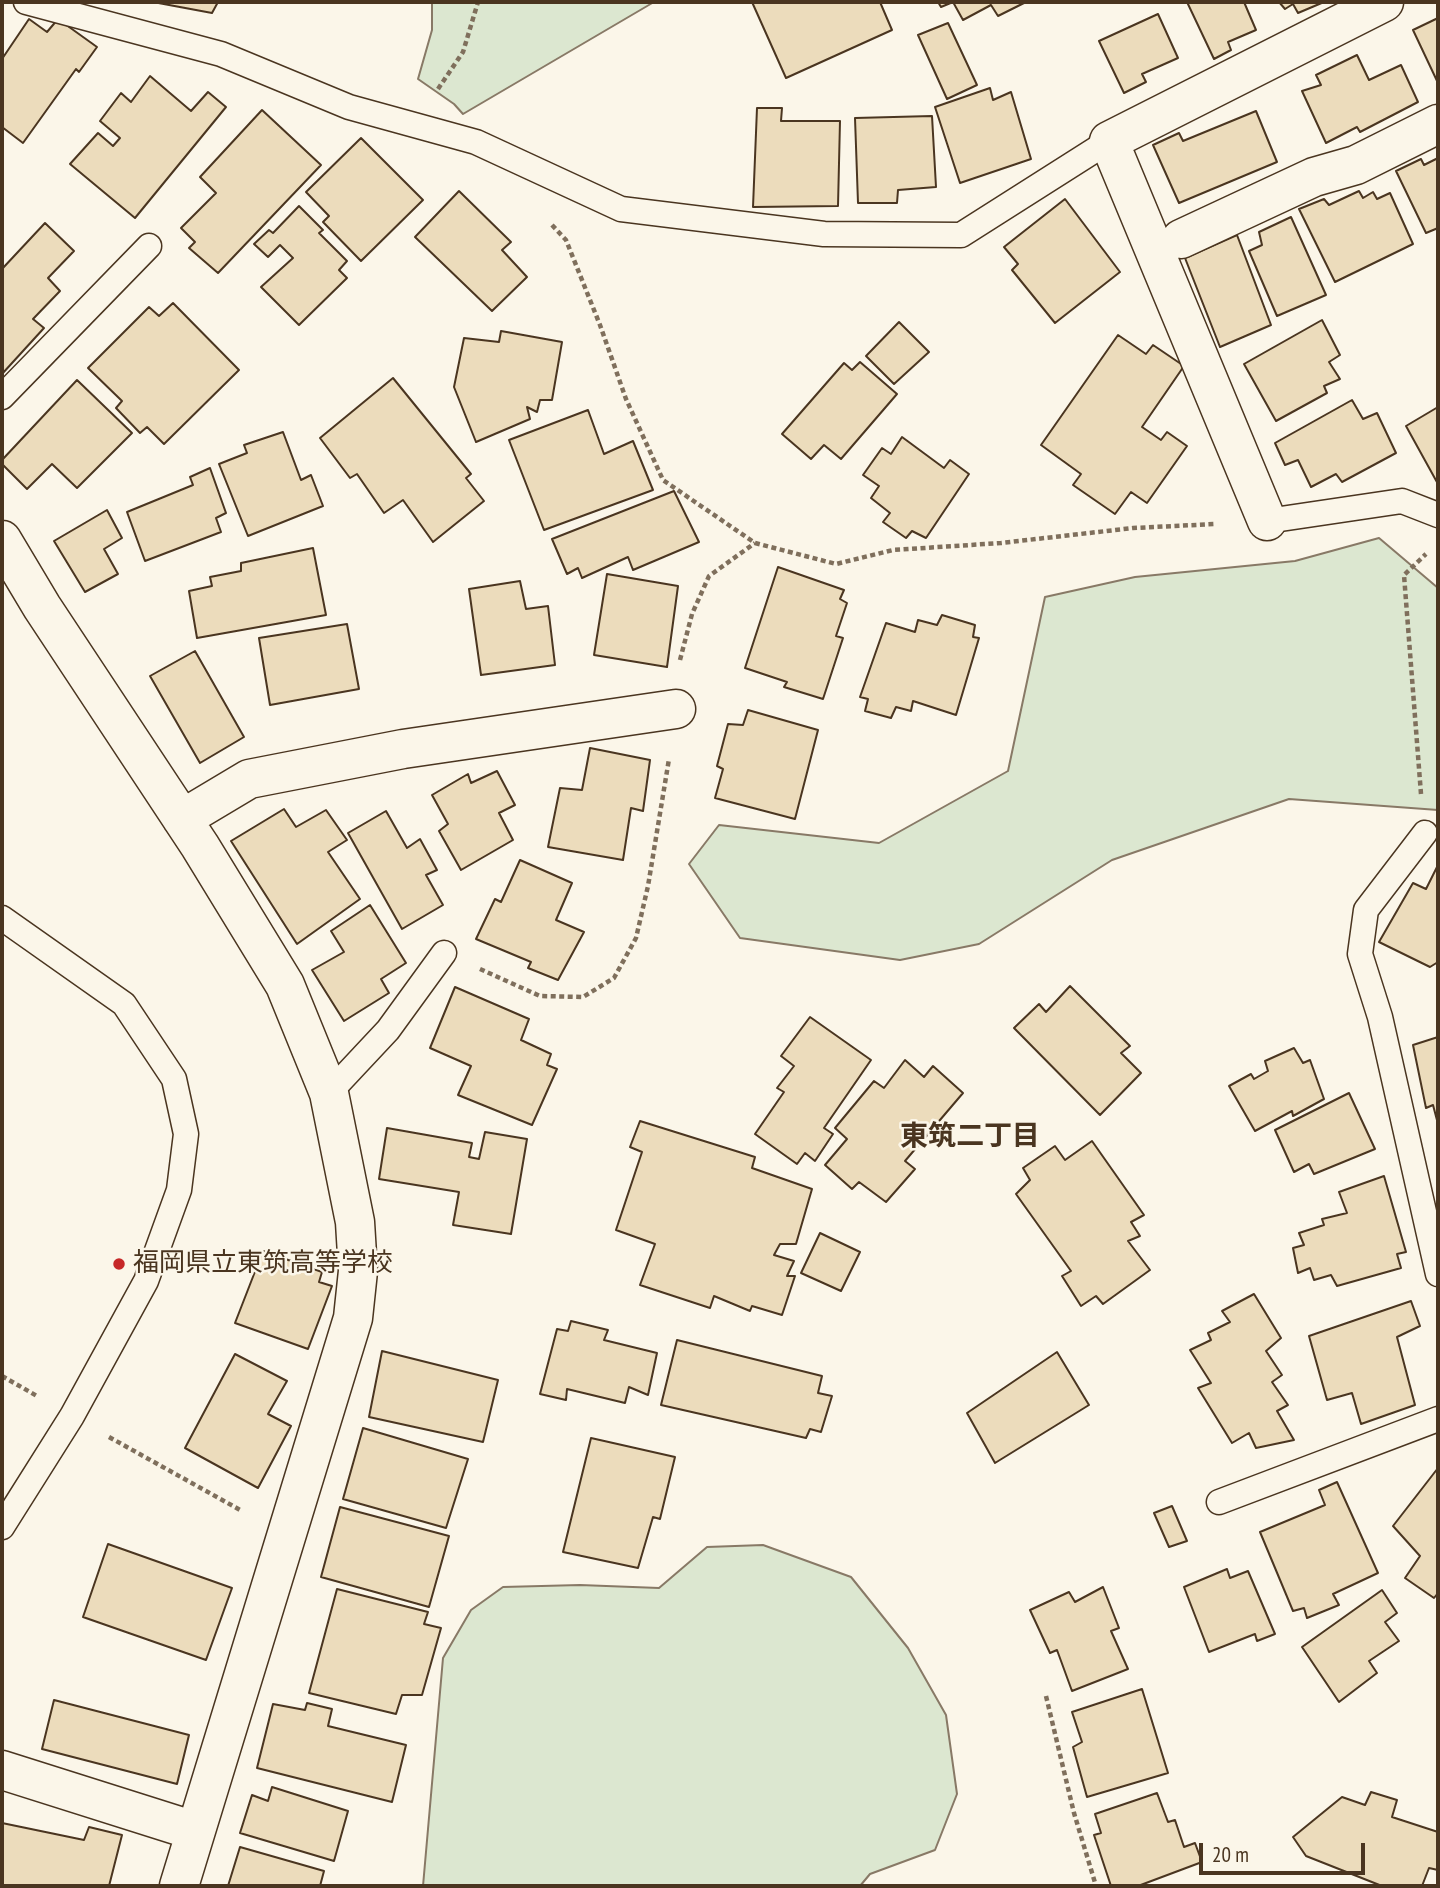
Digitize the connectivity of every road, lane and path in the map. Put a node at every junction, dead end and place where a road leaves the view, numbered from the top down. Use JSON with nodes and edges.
{"nodes":[{"id":1,"x":26,"y":2,"type":"edge"},
{"id":2,"x":478,"y":2,"type":"edge"},
{"id":3,"x":1384,"y":2,"type":"edge"},
{"id":4,"x":1438,"y":124,"type":"edge"},
{"id":5,"x":421,"y":127,"type":"junction"},
{"id":6,"x":1109,"y":141,"type":"junction"},
{"id":7,"x":548,"y":220,"type":"dead end"},
{"id":8,"x":1181,"y":239,"type":"dead end"},
{"id":9,"x":149,"y":246,"type":"dead end"},
{"id":10,"x":2,"y":397,"type":"edge"},
{"id":11,"x":1438,"y":516,"type":"edge"},
{"id":12,"x":1267,"y":521,"type":"junction"},
{"id":13,"x":2,"y":540,"type":"edge"},
{"id":14,"x":755,"y":543,"type":"junction"},
{"id":15,"x":1430,"y":551,"type":"dead end"},
{"id":16,"x":676,"y":709,"type":"junction"},
{"id":17,"x":182,"y":819,"type":"junction"},
{"id":18,"x":1425,"y":833,"type":"joint"},
{"id":19,"x":2,"y":918,"type":"edge"},
{"id":20,"x":444,"y":953,"type":"joint"},
{"id":21,"x":329,"y":1093,"type":"junction"},
{"id":22,"x":1438,"y":1274,"type":"edge"},
{"id":23,"x":1438,"y":1419,"type":"edge"},
{"id":24,"x":172,"y":1473,"type":"dead end"},
{"id":25,"x":1219,"y":1502,"type":"dead end"},
{"id":26,"x":2,"y":1527,"type":"edge"},
{"id":27,"x":286,"y":1535,"type":"junction"},
{"id":28,"x":1046,"y":1696,"type":"dead end"},
{"id":29,"x":2,"y":1770,"type":"edge"},
{"id":30,"x":195,"y":1831,"type":"junction"},
{"id":31,"x":178,"y":1886,"type":"edge"},
{"id":32,"x":1096,"y":1886,"type":"edge"}],
"edges":[{"from":1,"to":5,"type":"lane"},
{"from":2,"to":5,"type":"path"},
{"from":3,"to":6,"type":"street"},
{"from":4,"to":8,"type":"street"},
{"from":5,"to":6,"type":"lane"},
{"from":6,"to":12,"type":"street"},
{"from":7,"to":14,"type":"path"},
{"from":9,"to":10,"type":"lane"},
{"from":11,"to":12,"type":"lane"},
{"from":12,"to":14,"type":"path"},
{"from":13,"to":17,"type":"street"},
{"from":14,"to":16,"type":"path"},
{"from":15,"to":18,"type":"path"},
{"from":16,"to":17,"type":"street"},
{"from":16,"to":20,"type":"path"},
{"from":17,"to":21,"type":"street"},
{"from":18,"to":22,"type":"lane"},
{"from":19,"to":26,"type":"lane"},
{"from":20,"to":21,"type":"lane"},
{"from":21,"to":27,"type":"street"},
{"from":23,"to":25,"type":"lane"},
{"from":24,"to":27,"type":"path"},
{"from":27,"to":30,"type":"street"},
{"from":28,"to":32,"type":"path"},
{"from":29,"to":30,"type":"street"},
{"from":30,"to":31,"type":"street"}]}
